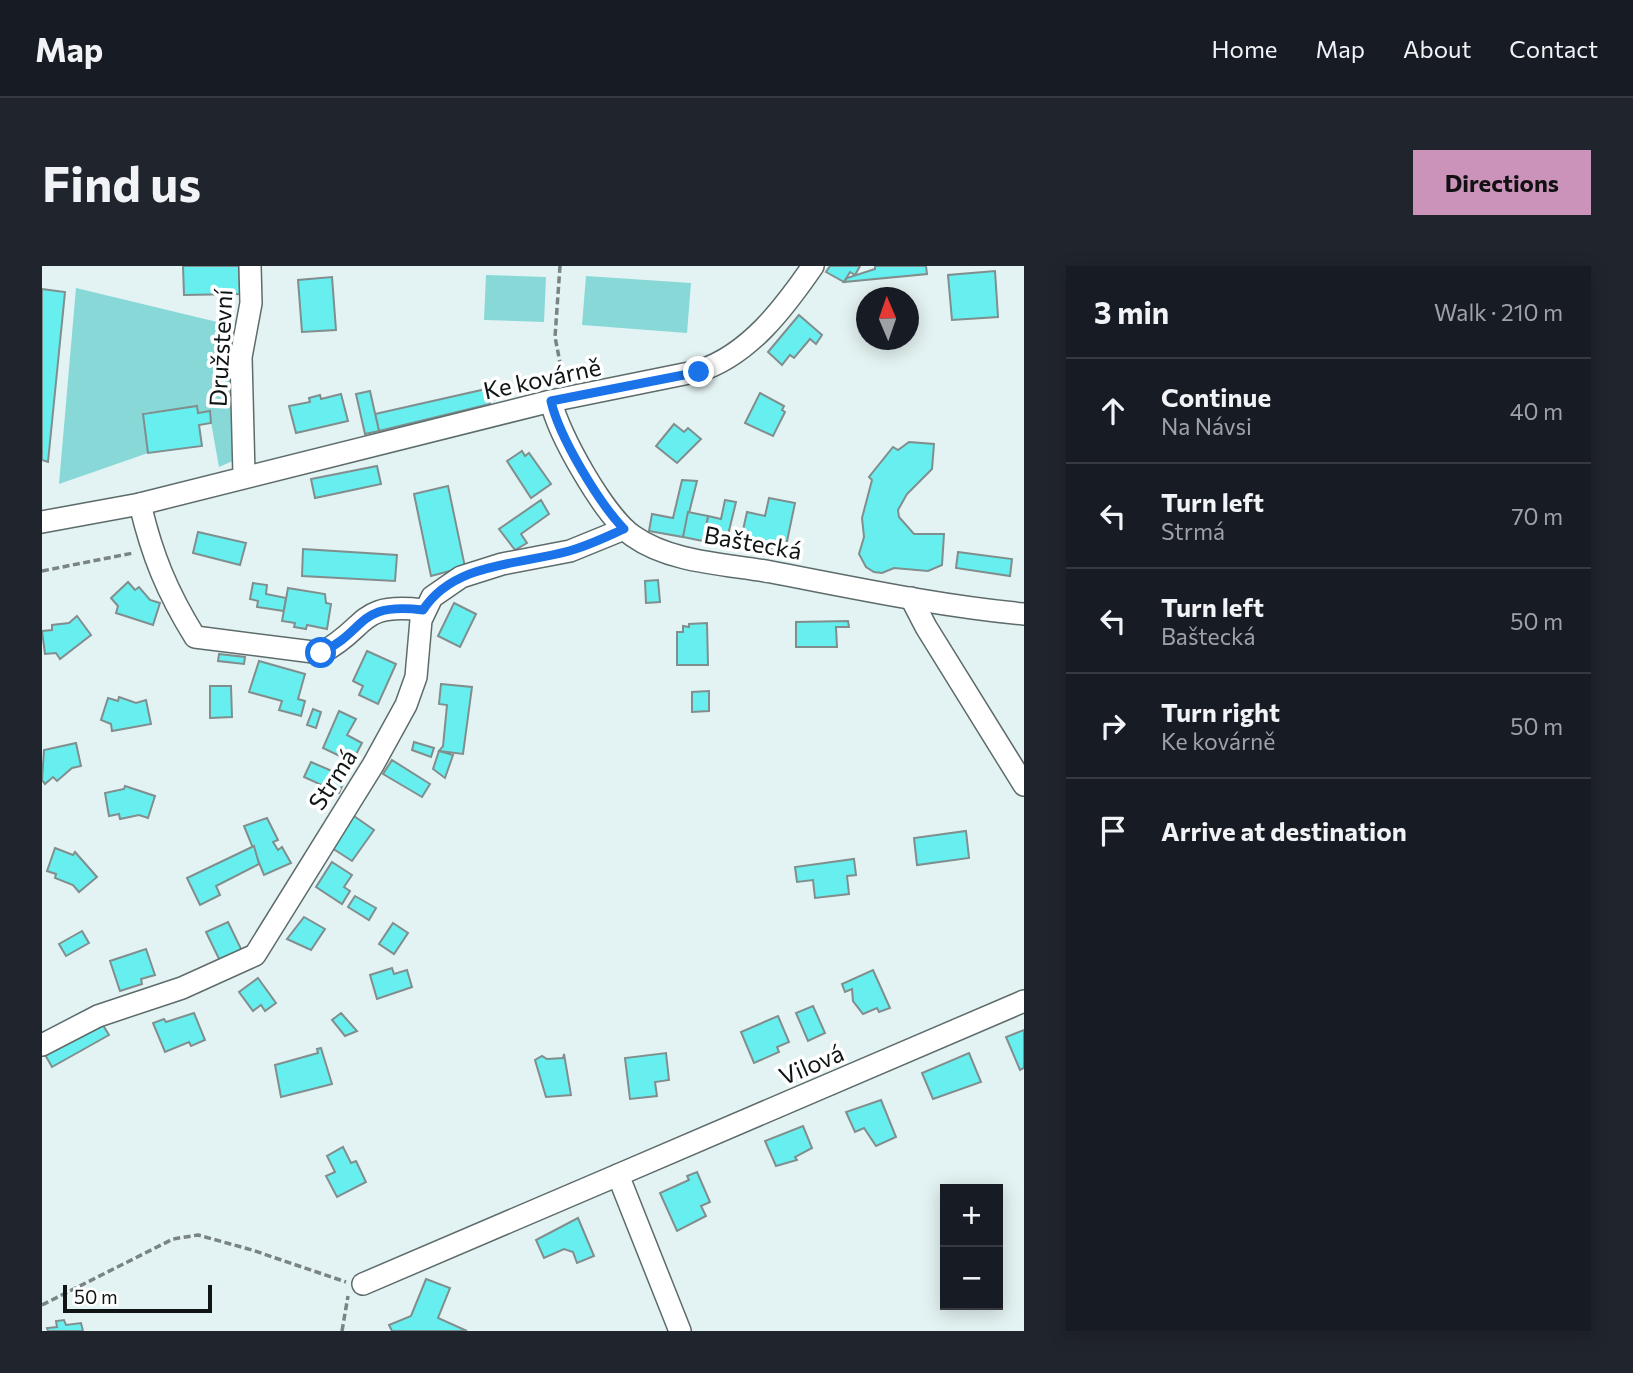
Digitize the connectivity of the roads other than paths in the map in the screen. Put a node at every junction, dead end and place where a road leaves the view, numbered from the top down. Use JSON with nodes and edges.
{"nodes":[{"id":1,"x":250,"y":266,"type":"edge"},
{"id":2,"x":813,"y":266,"type":"edge"},
{"id":3,"x":559,"y":399,"type":"junction"},
{"id":4,"x":244,"y":475,"type":"junction"},
{"id":5,"x":140,"y":504,"type":"junction"},
{"id":6,"x":42,"y":522,"type":"edge"},
{"id":7,"x":624,"y":529,"type":"junction"},
{"id":8,"x":911,"y":598,"type":"junction"},
{"id":9,"x":423,"y":610,"type":"junction"},
{"id":10,"x":1024,"y":614,"type":"edge"},
{"id":11,"x":1024,"y":785,"type":"edge"},
{"id":12,"x":1024,"y":1001,"type":"edge"},
{"id":13,"x":42,"y":1045,"type":"edge"},
{"id":14,"x":618,"y":1175,"type":"junction"},
{"id":15,"x":363,"y":1284,"type":"dead end"},
{"id":16,"x":680,"y":1331,"type":"edge"}],
"edges":[{"from":1,"to":4,"type":"street","name":"Družstevní"},
{"from":2,"to":3,"type":"street","name":"Ke kovárně"},
{"from":3,"to":4,"type":"street","name":"Ke kovárně"},
{"from":3,"to":7,"type":"street","name":"Baštecká"},
{"from":4,"to":5,"type":"street","name":"Ke kovárně"},
{"from":5,"to":6,"type":"street","name":"Ke kovárně"},
{"from":5,"to":9,"type":"street"},
{"from":7,"to":8,"type":"street","name":"Baštecká"},
{"from":7,"to":9,"type":"street"},
{"from":8,"to":10,"type":"street","name":"Baštecká"},
{"from":8,"to":11,"type":"street"},
{"from":9,"to":13,"type":"street","name":"Strmá"},
{"from":12,"to":14,"type":"street","name":"Vilová"},
{"from":14,"to":15,"type":"street","name":"Vilová"},
{"from":14,"to":16,"type":"street"}]}
